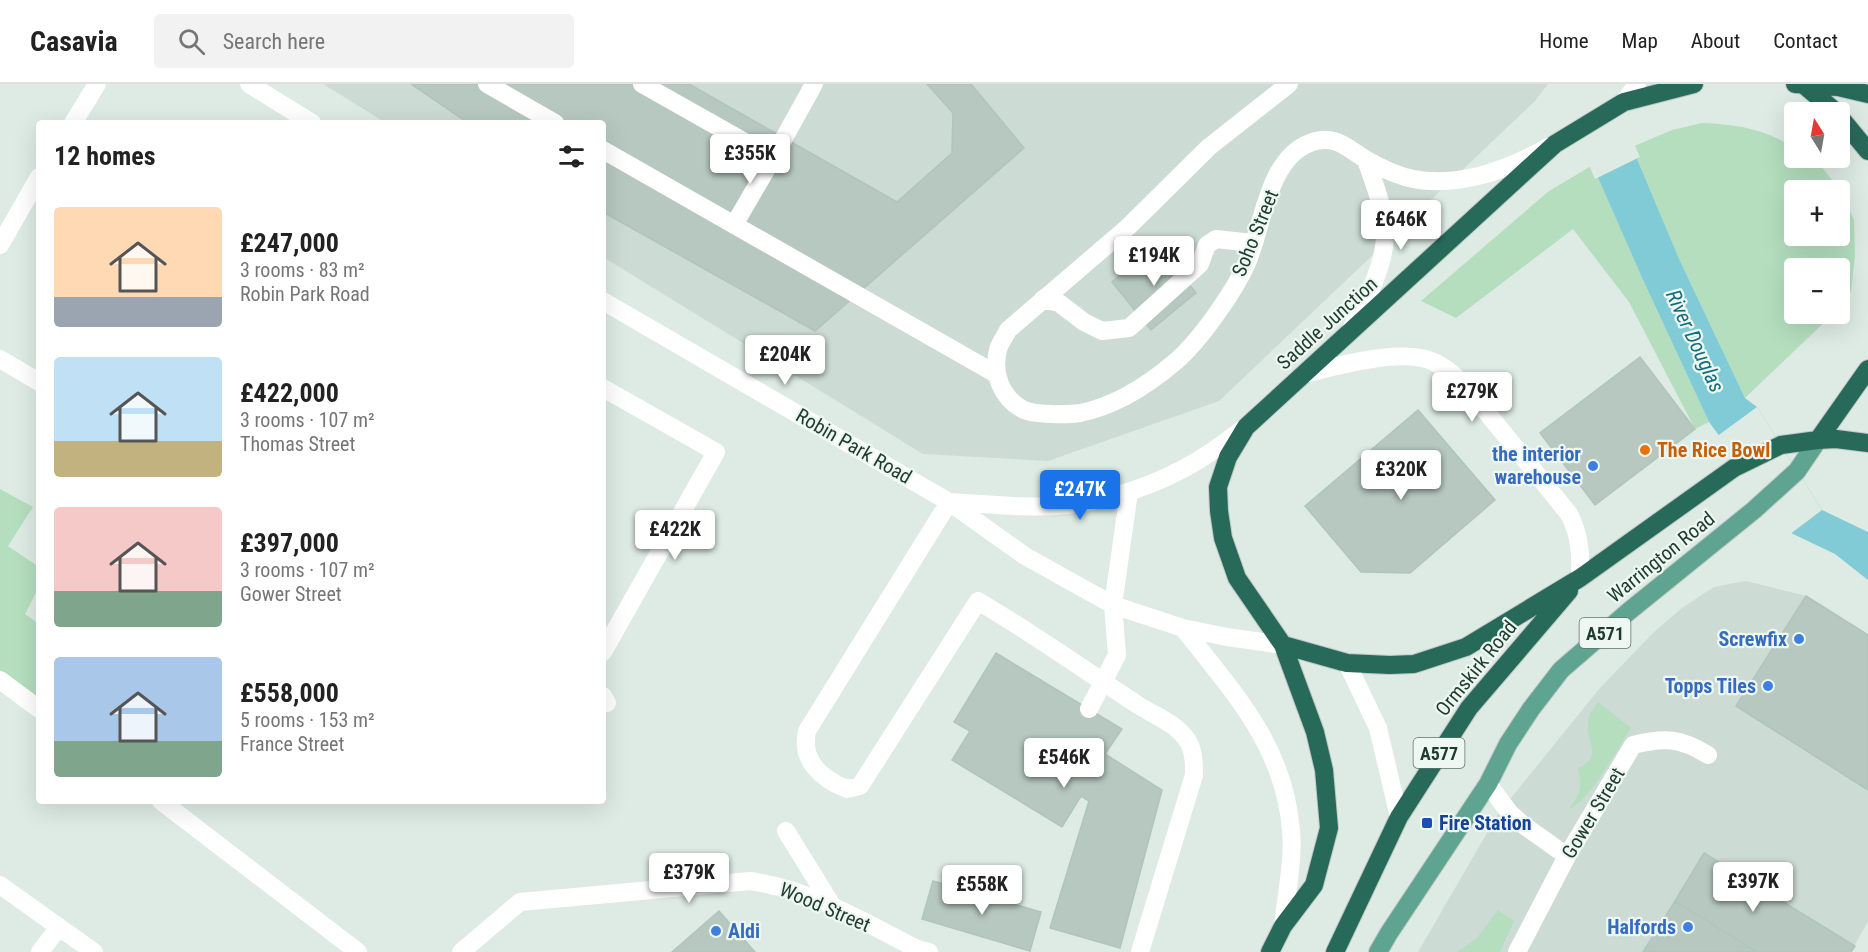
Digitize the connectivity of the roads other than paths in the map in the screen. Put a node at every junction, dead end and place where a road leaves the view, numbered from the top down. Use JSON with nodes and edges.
{"nodes":[{"id":1,"x":97,"y":84,"type":"edge"},
{"id":2,"x":249,"y":84,"type":"edge"},
{"id":3,"x":486,"y":84,"type":"edge"},
{"id":4,"x":642,"y":84,"type":"edge"},
{"id":5,"x":814,"y":84,"type":"edge"},
{"id":6,"x":1289,"y":84,"type":"edge"},
{"id":7,"x":1637,"y":84,"type":"edge"},
{"id":8,"x":1694,"y":84,"type":"edge"},
{"id":9,"x":1801,"y":84,"type":"edge"},
{"id":10,"x":1868,"y":94,"type":"edge"},
{"id":11,"x":1624,"y":102,"type":"junction"},
{"id":12,"x":1824,"y":102,"type":"edge"},
{"id":13,"x":75,"y":120,"type":"edge"},
{"id":14,"x":307,"y":120,"type":"edge"},
{"id":15,"x":550,"y":120,"type":"edge"},
{"id":16,"x":1850,"y":129,"type":"edge"},
{"id":17,"x":1555,"y":144,"type":"junction"},
{"id":18,"x":1868,"y":150,"type":"edge"},
{"id":19,"x":606,"y":152,"type":"edge"},
{"id":20,"x":774,"y":158,"type":"junction"},
{"id":21,"x":1366,"y":160,"type":"junction"},
{"id":22,"x":36,"y":182,"type":"edge"},
{"id":23,"x":734,"y":225,"type":"junction"},
{"id":24,"x":1253,"y":243,"type":"junction"},
{"id":25,"x":0,"y":245,"type":"edge"},
{"id":26,"x":1043,"y":299,"type":"junction"},
{"id":27,"x":606,"y":303,"type":"edge"},
{"id":28,"x":1347,"y":336,"type":"junction"},
{"id":29,"x":0,"y":359,"type":"edge"},
{"id":30,"x":1868,"y":369,"type":"edge"},
{"id":31,"x":996,"y":374,"type":"junction"},
{"id":32,"x":1304,"y":374,"type":"junction"},
{"id":33,"x":36,"y":380,"type":"edge"},
{"id":34,"x":606,"y":390,"type":"edge"},
{"id":35,"x":1246,"y":427,"type":"junction"},
{"id":36,"x":1818,"y":440,"type":"junction"},
{"id":37,"x":1868,"y":442,"type":"edge"},
{"id":38,"x":1129,"y":492,"type":"junction"},
{"id":39,"x":949,"y":502,"type":"junction"},
{"id":40,"x":1580,"y":578,"type":"junction"},
{"id":41,"x":1113,"y":605,"type":"junction"},
{"id":42,"x":1183,"y":628,"type":"junction"},
{"id":43,"x":1283,"y":645,"type":"junction"},
{"id":44,"x":606,"y":647,"type":"edge"},
{"id":45,"x":1347,"y":663,"type":"junction"},
{"id":46,"x":0,"y":680,"type":"edge"},
{"id":47,"x":1103,"y":682,"type":"junction"},
{"id":48,"x":36,"y":707,"type":"edge"},
{"id":49,"x":1089,"y":709,"type":"dead end"},
{"id":50,"x":1708,"y":755,"type":"dead end"},
{"id":51,"x":1488,"y":784,"type":"junction"},
{"id":52,"x":165,"y":804,"type":"edge"},
{"id":53,"x":1399,"y":817,"type":"junction"},
{"id":54,"x":786,"y":831,"type":"dead end"},
{"id":55,"x":1567,"y":855,"type":"junction"},
{"id":56,"x":0,"y":885,"type":"edge"},
{"id":57,"x":833,"y":907,"type":"junction"},
{"id":58,"x":1283,"y":926,"type":"junction"},
{"id":59,"x":59,"y":927,"type":"junction"},
{"id":60,"x":890,"y":943,"type":"edge"},
{"id":61,"x":923,"y":950,"type":"edge"},
{"id":62,"x":40,"y":952,"type":"edge"},
{"id":63,"x":94,"y":952,"type":"edge"},
{"id":64,"x":358,"y":952,"type":"edge"},
{"id":65,"x":461,"y":952,"type":"edge"},
{"id":66,"x":1140,"y":952,"type":"edge"},
{"id":67,"x":1270,"y":952,"type":"edge"},
{"id":68,"x":1335,"y":952,"type":"edge"},
{"id":69,"x":1378,"y":952,"type":"edge"},
{"id":70,"x":1517,"y":952,"type":"edge"}],
"edges":[{"from":1,"to":13,"type":"street"},
{"from":2,"to":14,"type":"street"},
{"from":3,"to":15,"type":"street"},
{"from":4,"to":20,"type":"street"},
{"from":5,"to":20,"type":"street"},
{"from":6,"to":26,"type":"street"},
{"from":7,"to":11,"type":"street"},
{"from":8,"to":11,"type":"highway","name":"Saddle Junction"},
{"from":9,"to":10,"type":"highway"},
{"from":9,"to":12,"type":"highway"},
{"from":11,"to":17,"type":"highway","name":"Saddle Junction"},
{"from":16,"to":18,"type":"highway"},
{"from":17,"to":21,"type":"street","name":"Soho Street"},
{"from":17,"to":28,"type":"highway","name":"Saddle Junction"},
{"from":19,"to":23,"type":"street"},
{"from":20,"to":23,"type":"street"},
{"from":21,"to":24,"type":"street","name":"Soho Street"},
{"from":21,"to":28,"type":"street"},
{"from":22,"to":25,"type":"street"},
{"from":23,"to":31,"type":"street"},
{"from":24,"to":26,"type":"street"},
{"from":24,"to":31,"type":"street","name":"Soho Street"},
{"from":26,"to":31,"type":"street"},
{"from":27,"to":39,"type":"street","name":"Robin Park Road"},
{"from":28,"to":32,"type":"highway","name":"Saddle Junction"},
{"from":29,"to":33,"type":"street"},
{"from":30,"to":36,"type":"highway"},
{"from":32,"to":35,"type":"highway","name":"Saddle Junction"},
{"from":32,"to":40,"type":"street"},
{"from":34,"to":44,"type":"street"},
{"from":35,"to":38,"type":"street","name":"Robin Park Road"},
{"from":35,"to":43,"type":"highway","name":"Saddle Junction"},
{"from":36,"to":37,"type":"highway","number":"A577"},
{"from":36,"to":40,"type":"highway","number":"A577"},
{"from":36,"to":51,"type":"main road","name":"Warrington Road","number":"A571"},
{"from":38,"to":39,"type":"street","name":"Robin Park Road"},
{"from":38,"to":41,"type":"street"},
{"from":39,"to":41,"type":"street","name":"Robin Park Road"},
{"from":39,"to":47,"type":"street"},
{"from":40,"to":45,"type":"highway","number":"A577"},
{"from":40,"to":53,"type":"highway","name":"Ormskirk Road","number":"A577"},
{"from":41,"to":42,"type":"street","name":"Robin Park Road"},
{"from":41,"to":47,"type":"street"},
{"from":42,"to":43,"type":"street","name":"Robin Park Road"},
{"from":42,"to":58,"type":"street"},
{"from":43,"to":45,"type":"highway","number":"A577"},
{"from":43,"to":58,"type":"highway","name":"Saddle Junction"},
{"from":45,"to":53,"type":"street"},
{"from":46,"to":48,"type":"street"},
{"from":47,"to":49,"type":"street"},
{"from":47,"to":66,"type":"street"},
{"from":50,"to":55,"type":"street","name":"Gower Street"},
{"from":51,"to":55,"type":"street"},
{"from":51,"to":69,"type":"main road","name":"Warrington Road","number":"A571"},
{"from":52,"to":64,"type":"street"},
{"from":53,"to":68,"type":"highway","name":"Ormskirk Road","number":"A577"},
{"from":54,"to":57,"type":"street"},
{"from":55,"to":70,"type":"street","name":"Gower Street"},
{"from":56,"to":59,"type":"street"},
{"from":57,"to":60,"type":"street","name":"Wood Street"},
{"from":57,"to":65,"type":"street","name":"Wood Street"},
{"from":58,"to":67,"type":"highway","name":"Saddle Junction"},
{"from":59,"to":62,"type":"street"},
{"from":59,"to":63,"type":"street"},
{"from":60,"to":61,"type":"street","name":"Wood Street"}]}
